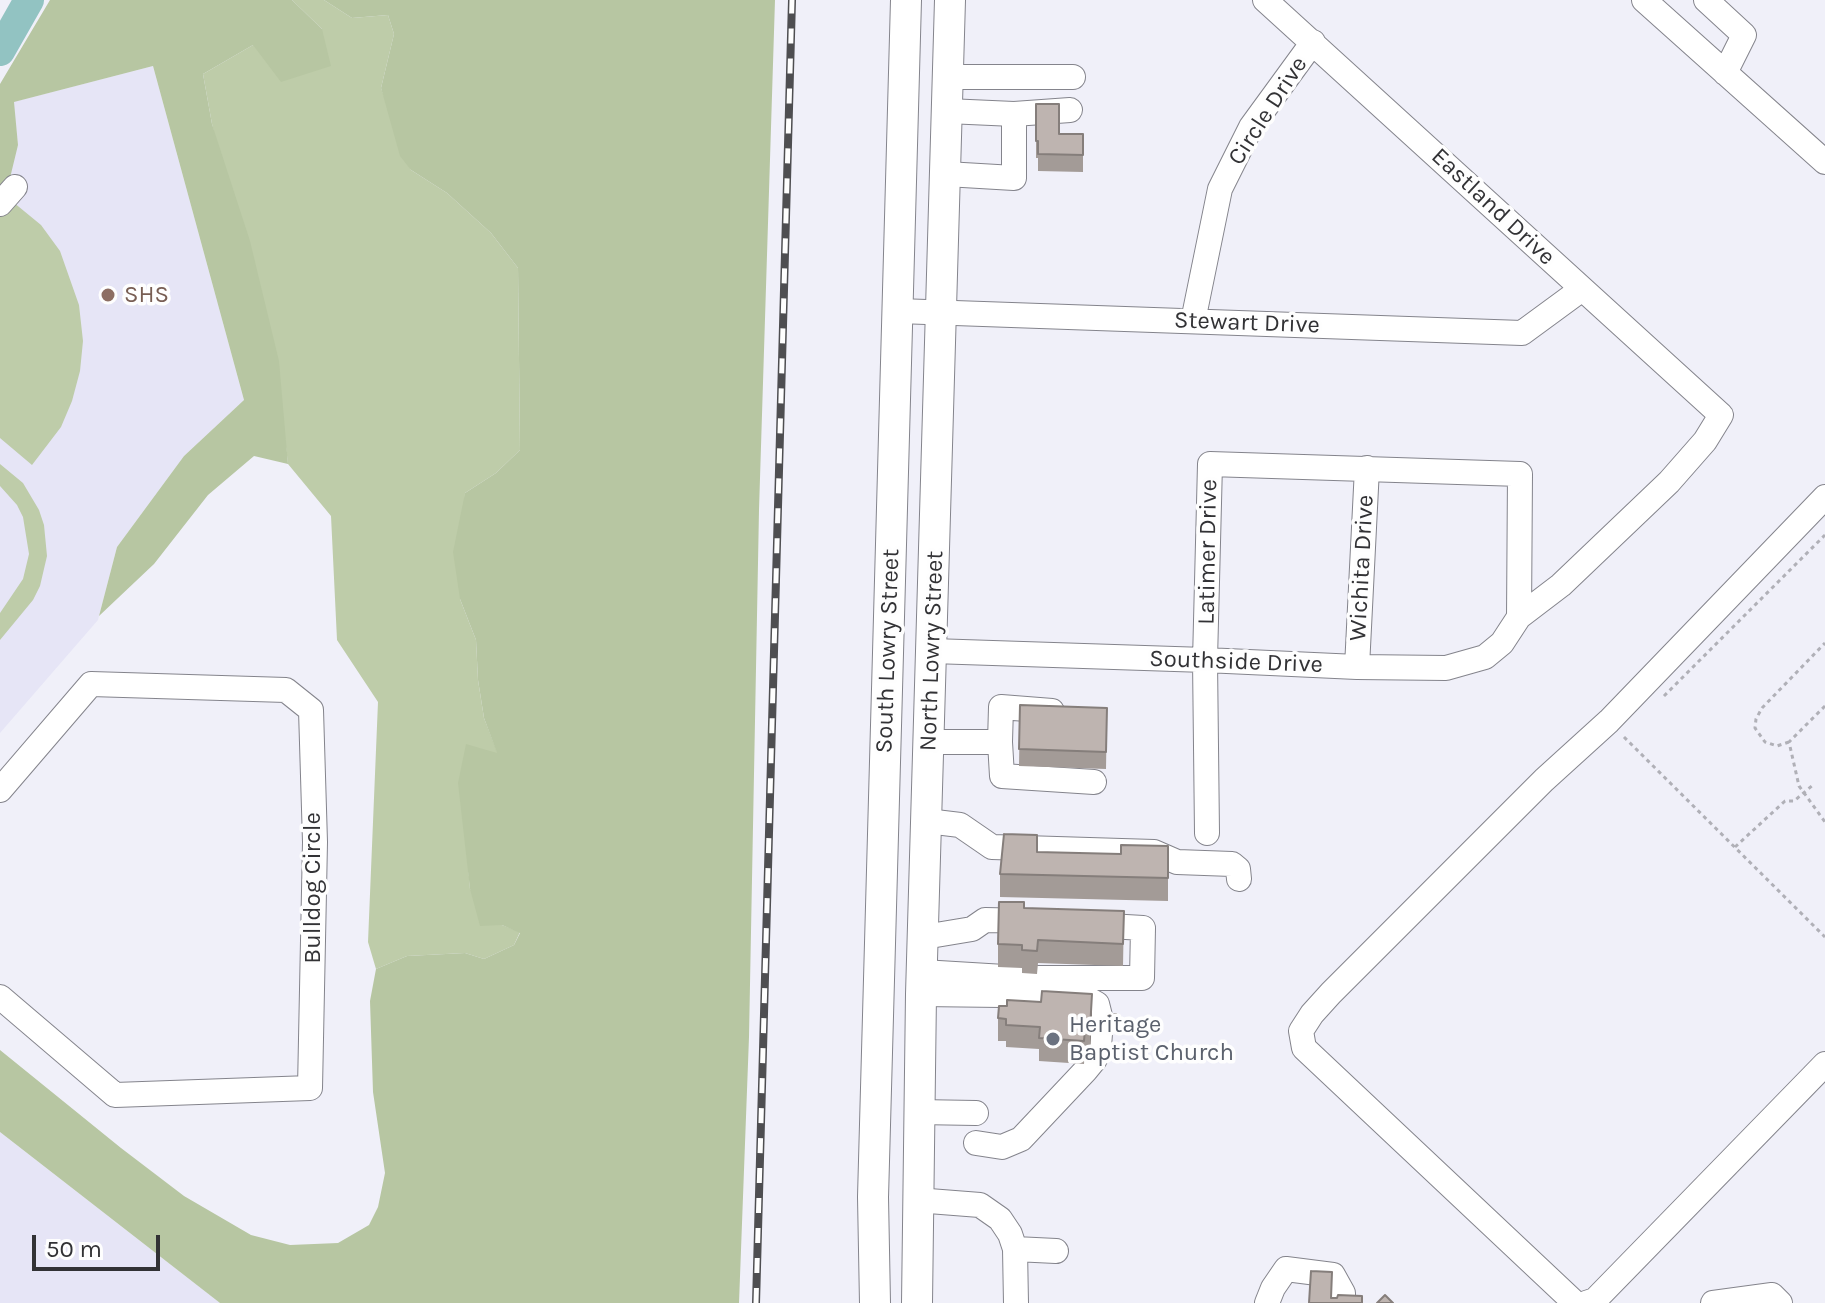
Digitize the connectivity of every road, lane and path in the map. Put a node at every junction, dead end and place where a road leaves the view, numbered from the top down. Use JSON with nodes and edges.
{"nodes":[{"id":1,"x":906,"y":0,"type":"edge"},
{"id":2,"x":950,"y":0,"type":"edge"},
{"id":3,"x":1265,"y":0,"type":"edge"},
{"id":4,"x":1644,"y":0,"type":"edge"},
{"id":5,"x":1706,"y":0,"type":"edge"},
{"id":6,"x":1313,"y":42,"type":"junction"},
{"id":7,"x":1725,"y":73,"type":"junction"},
{"id":8,"x":948,"y":77,"type":"junction"},
{"id":9,"x":1073,"y":77,"type":"dead end"},
{"id":10,"x":1070,"y":110,"type":"dead end"},
{"id":11,"x":947,"y":111,"type":"junction"},
{"id":12,"x":1014,"y":114,"type":"junction"},
{"id":13,"x":1825,"y":162,"type":"edge"},
{"id":14,"x":946,"y":174,"type":"junction"},
{"id":15,"x":1582,"y":289,"type":"junction"},
{"id":16,"x":898,"y":311,"type":"junction"},
{"id":17,"x":942,"y":314,"type":"junction"},
{"id":18,"x":1193,"y":321,"type":"junction"},
{"id":19,"x":1721,"y":415,"type":"joint"},
{"id":20,"x":1367,"y":468,"type":"junction"},
{"id":21,"x":1825,"y":497,"type":"edge"},
{"id":22,"x":1825,"y":535,"type":"edge"},
{"id":23,"x":1519,"y":617,"type":"junction"},
{"id":24,"x":1825,"y":643,"type":"edge"},
{"id":25,"x":932,"y":651,"type":"junction"},
{"id":26,"x":1205,"y":660,"type":"junction"},
{"id":27,"x":1357,"y":667,"type":"junction"},
{"id":28,"x":1662,"y":698,"type":"dead end"},
{"id":29,"x":1825,"y":706,"type":"edge"},
{"id":30,"x":1072,"y":712,"type":"edge"},
{"id":31,"x":1609,"y":721,"type":"junction"},
{"id":32,"x":929,"y":742,"type":"junction"},
{"id":33,"x":1000,"y":742,"type":"junction"},
{"id":34,"x":1789,"y":742,"type":"junction"},
{"id":35,"x":1094,"y":782,"type":"dead end"},
{"id":36,"x":1813,"y":785,"type":"dead end"},
{"id":37,"x":0,"y":790,"type":"edge"},
{"id":38,"x":1804,"y":793,"type":"junction"},
{"id":39,"x":927,"y":821,"type":"junction"},
{"id":40,"x":1825,"y":822,"type":"edge"},
{"id":41,"x":1207,"y":833,"type":"dead end"},
{"id":42,"x":1735,"y":847,"type":"junction"},
{"id":43,"x":1239,"y":879,"type":"dead end"},
{"id":44,"x":880,"y":935,"type":"junction"},
{"id":45,"x":924,"y":937,"type":"junction"},
{"id":46,"x":1825,"y":937,"type":"edge"},
{"id":47,"x":921,"y":983,"type":"junction"},
{"id":48,"x":0,"y":997,"type":"edge"},
{"id":49,"x":1825,"y":1064,"type":"edge"},
{"id":50,"x":918,"y":1112,"type":"junction"},
{"id":51,"x":976,"y":1113,"type":"dead end"},
{"id":52,"x":976,"y":1143,"type":"dead end"},
{"id":53,"x":916,"y":1200,"type":"junction"},
{"id":54,"x":873,"y":1212,"type":"junction"},
{"id":55,"x":1015,"y":1249,"type":"junction"},
{"id":56,"x":1056,"y":1251,"type":"dead end"},
{"id":57,"x":861,"y":1303,"type":"edge"},
{"id":58,"x":875,"y":1303,"type":"edge"},
{"id":59,"x":917,"y":1303,"type":"edge"},
{"id":60,"x":1016,"y":1303,"type":"edge"},
{"id":61,"x":1267,"y":1303,"type":"edge"},
{"id":62,"x":1343,"y":1303,"type":"edge"},
{"id":63,"x":1575,"y":1303,"type":"edge"},
{"id":64,"x":1586,"y":1303,"type":"edge"},
{"id":65,"x":1713,"y":1303,"type":"edge"},
{"id":66,"x":1780,"y":1303,"type":"edge"}],
"edges":[{"from":1,"to":16,"type":"main road","name":"South Lowry Street"},
{"from":2,"to":8,"type":"main road","name":"North Lowry Street"},
{"from":3,"to":6,"type":"street","name":"Eastland Drive"},
{"from":4,"to":7,"type":"street"},
{"from":5,"to":7,"type":"street"},
{"from":6,"to":15,"type":"street","name":"Eastland Drive"},
{"from":6,"to":18,"type":"street","name":"Circle Drive"},
{"from":7,"to":13,"type":"street"},
{"from":8,"to":9,"type":"street"},
{"from":8,"to":11,"type":"main road","name":"North Lowry Street"},
{"from":10,"to":12,"type":"street"},
{"from":11,"to":12,"type":"street"},
{"from":11,"to":14,"type":"main road","name":"North Lowry Street"},
{"from":12,"to":14,"type":"street"},
{"from":14,"to":17,"type":"main road","name":"North Lowry Street"},
{"from":15,"to":18,"type":"street","name":"Stewart Drive"},
{"from":15,"to":19,"type":"street","name":"Eastland Drive"},
{"from":16,"to":17,"type":"street","name":"Stewart Drive"},
{"from":16,"to":44,"type":"main road","name":"South Lowry Street"},
{"from":17,"to":18,"type":"street","name":"Stewart Drive"},
{"from":17,"to":25,"type":"main road","name":"North Lowry Street"},
{"from":19,"to":23,"type":"street","name":"Southside Drive"},
{"from":20,"to":23,"type":"street"},
{"from":20,"to":26,"type":"street","name":"Latimer Drive"},
{"from":20,"to":27,"type":"street","name":"Wichita Drive"},
{"from":21,"to":31,"type":"street"},
{"from":22,"to":28,"type":"path"},
{"from":23,"to":27,"type":"street","name":"Southside Drive"},
{"from":24,"to":34,"type":"path"},
{"from":25,"to":26,"type":"street","name":"Southside Drive"},
{"from":25,"to":32,"type":"main road","name":"North Lowry Street"},
{"from":26,"to":27,"type":"street","name":"Southside Drive"},
{"from":26,"to":41,"type":"street","name":"Latimer Drive"},
{"from":29,"to":34,"type":"path"},
{"from":30,"to":33,"type":"street"},
{"from":31,"to":42,"type":"path"},
{"from":31,"to":63,"type":"street"},
{"from":32,"to":33,"type":"street"},
{"from":32,"to":39,"type":"main road","name":"North Lowry Street"},
{"from":33,"to":35,"type":"street"},
{"from":34,"to":38,"type":"path"},
{"from":36,"to":38,"type":"path"},
{"from":37,"to":48,"type":"street","name":"Bulldog Circle"},
{"from":38,"to":40,"type":"path"},
{"from":38,"to":42,"type":"path"},
{"from":39,"to":43,"type":"street"},
{"from":39,"to":45,"type":"main road","name":"North Lowry Street"},
{"from":42,"to":46,"type":"path"},
{"from":44,"to":45,"type":"main road"},
{"from":44,"to":54,"type":"main road","name":"South Lowry Street"},
{"from":45,"to":47,"type":"main road","name":"North Lowry Street"},
{"from":45,"to":47,"type":"street"},
{"from":47,"to":50,"type":"main road","name":"North Lowry Street"},
{"from":47,"to":52,"type":"street"},
{"from":49,"to":64,"type":"street"},
{"from":50,"to":51,"type":"street"},
{"from":50,"to":53,"type":"main road","name":"North Lowry Street"},
{"from":53,"to":54,"type":"main road"},
{"from":53,"to":55,"type":"street"},
{"from":53,"to":59,"type":"main road","name":"North Lowry Street"},
{"from":54,"to":57,"type":"main road"},
{"from":54,"to":58,"type":"main road","name":"South Lowry Street"},
{"from":55,"to":56,"type":"street"},
{"from":55,"to":60,"type":"street"},
{"from":61,"to":62,"type":"street"},
{"from":65,"to":66,"type":"street"}]}
